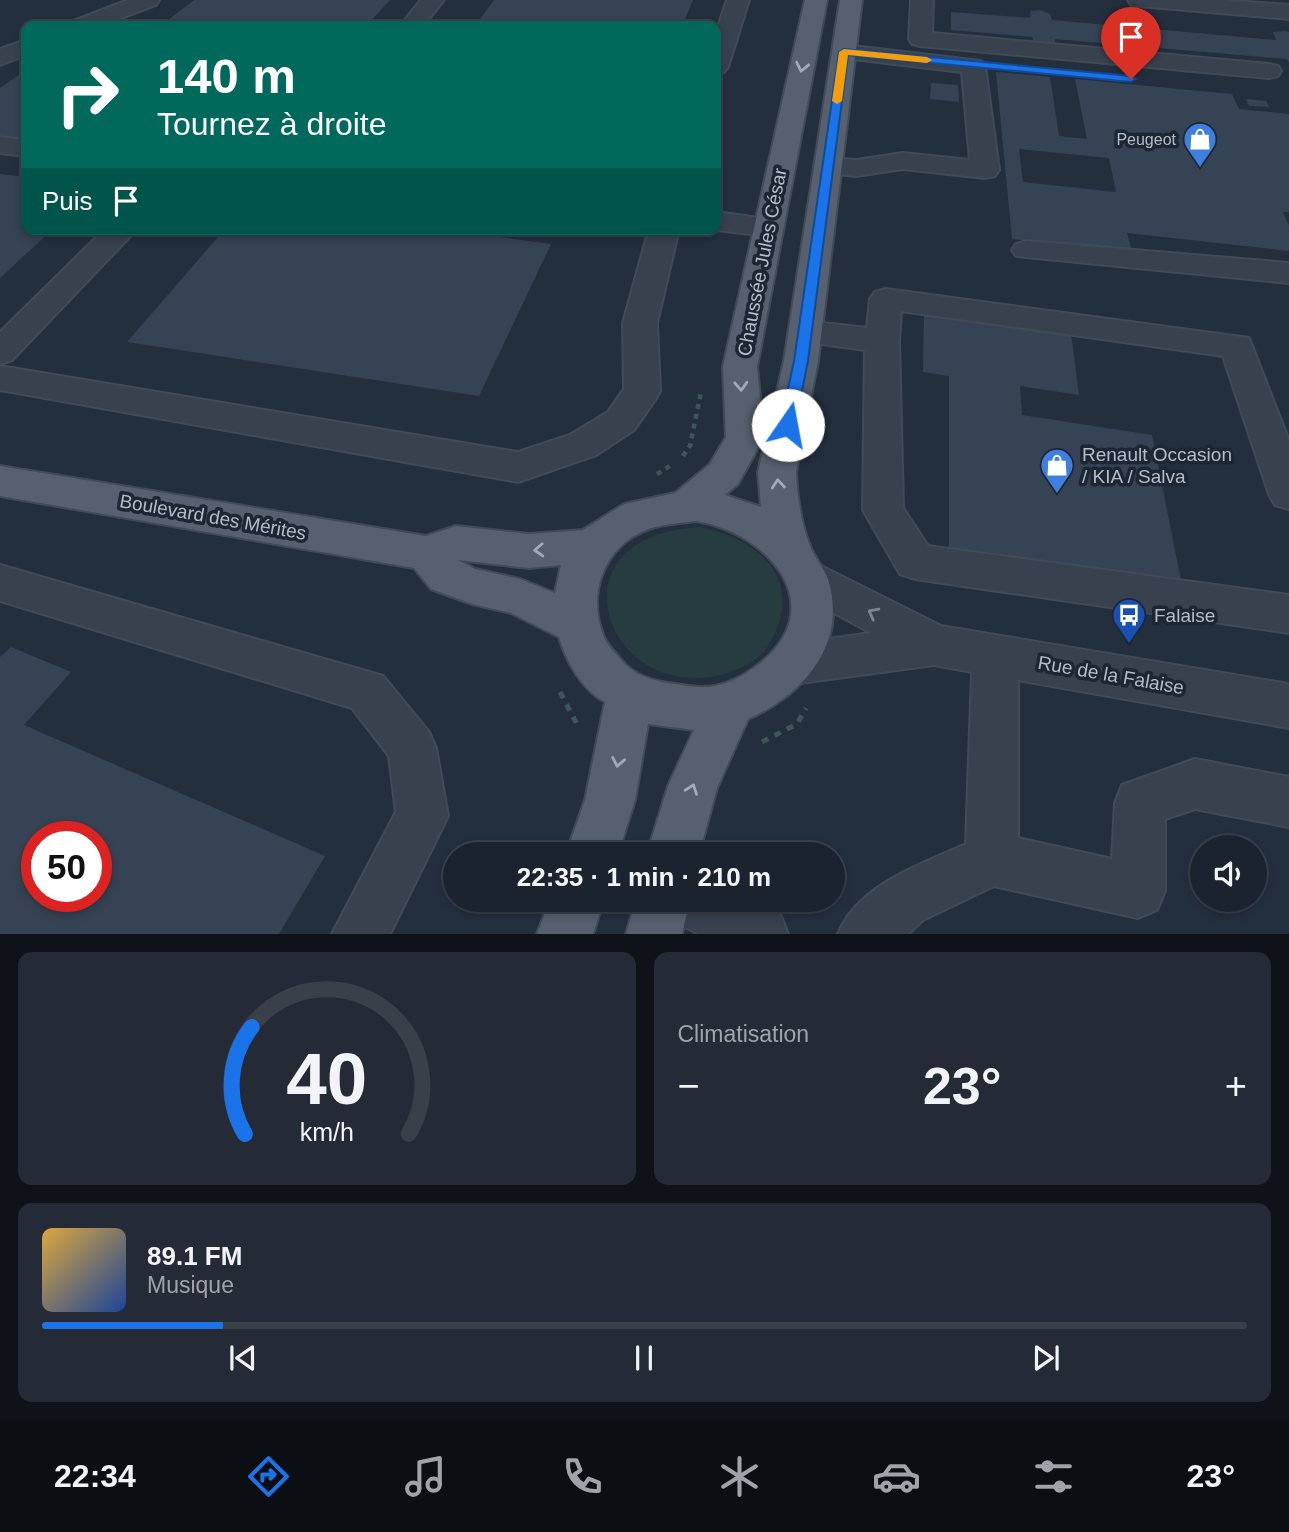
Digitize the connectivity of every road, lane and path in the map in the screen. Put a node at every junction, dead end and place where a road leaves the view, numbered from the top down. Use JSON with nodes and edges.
{"nodes":[{"id":1,"x":148,"y":0,"type":"edge"},
{"id":2,"x":433,"y":0,"type":"edge"},
{"id":3,"x":738,"y":0,"type":"edge"},
{"id":4,"x":816,"y":0,"type":"edge"},
{"id":5,"x":851,"y":0,"type":"edge"},
{"id":6,"x":922,"y":0,"type":"edge"},
{"id":7,"x":1139,"y":0,"type":"edge"},
{"id":8,"x":1174,"y":1,"type":"edge"},
{"id":9,"x":1224,"y":3,"type":"edge"},
{"id":10,"x":1289,"y":12,"type":"edge"},
{"id":11,"x":94,"y":21,"type":"edge"},
{"id":12,"x":415,"y":21,"type":"edge"},
{"id":13,"x":21,"y":49,"type":"edge"},
{"id":14,"x":721,"y":52,"type":"edge"},
{"id":15,"x":844,"y":52,"type":"junction"},
{"id":16,"x":0,"y":58,"type":"edge"},
{"id":17,"x":973,"y":65,"type":"junction"},
{"id":18,"x":0,"y":145,"type":"edge"},
{"id":19,"x":21,"y":147,"type":"edge"},
{"id":20,"x":828,"y":166,"type":"junction"},
{"id":21,"x":721,"y":222,"type":"edge"},
{"id":22,"x":768,"y":227,"type":"junction"},
{"id":23,"x":116,"y":235,"type":"edge"},
{"id":24,"x":662,"y":235,"type":"edge"},
{"id":25,"x":1027,"y":250,"type":"dead end"},
{"id":26,"x":1289,"y":274,"type":"edge"},
{"id":27,"x":805,"y":332,"type":"junction"},
{"id":28,"x":882,"y":341,"type":"junction"},
{"id":29,"x":0,"y":352,"type":"edge"},
{"id":30,"x":0,"y":378,"type":"edge"},
{"id":31,"x":0,"y":481,"type":"edge"},
{"id":32,"x":1289,"y":494,"type":"edge"},
{"id":33,"x":688,"y":505,"type":"junction"},
{"id":34,"x":593,"y":546,"type":"junction"},
{"id":35,"x":426,"y":553,"type":"junction"},
{"id":36,"x":798,"y":563,"type":"junction"},
{"id":37,"x":0,"y":583,"type":"edge"},
{"id":38,"x":1289,"y":614,"type":"edge"},
{"id":39,"x":574,"y":623,"type":"junction"},
{"id":40,"x":934,"y":645,"type":"junction"},
{"id":41,"x":995,"y":655,"type":"junction"},
{"id":42,"x":793,"y":664,"type":"junction"},
{"id":43,"x":557,"y":688,"type":"dead end"},
{"id":44,"x":630,"y":694,"type":"junction"},
{"id":45,"x":731,"y":705,"type":"junction"},
{"id":46,"x":1289,"y":706,"type":"edge"},
{"id":47,"x":582,"y":740,"type":"dead end"},
{"id":48,"x":1289,"y":802,"type":"edge"},
{"id":49,"x":596,"y":842,"type":"edge"},
{"id":50,"x":677,"y":842,"type":"edge"},
{"id":51,"x":992,"y":859,"type":"junction"},
{"id":52,"x":573,"y":912,"type":"edge"},
{"id":53,"x":660,"y":912,"type":"edge"},
{"id":54,"x":714,"y":912,"type":"edge"},
{"id":55,"x":360,"y":933,"type":"edge"},
{"id":56,"x":565,"y":933,"type":"edge"},
{"id":57,"x":654,"y":933,"type":"edge"},
{"id":58,"x":760,"y":933,"type":"edge"},
{"id":59,"x":866,"y":933,"type":"edge"}],
"edges":[{"from":1,"to":11,"type":"street"},
{"from":2,"to":12,"type":"street"},
{"from":3,"to":14,"type":"street"},
{"from":4,"to":22,"type":"main road","name":"Chaussée Jules César","one_way":true},
{"from":5,"to":15,"type":"main road"},
{"from":6,"to":17,"type":"street"},
{"from":7,"to":8,"type":"street"},
{"from":8,"to":9,"type":"street"},
{"from":9,"to":10,"type":"street"},
{"from":13,"to":16,"type":"street"},
{"from":15,"to":17,"type":"street"},
{"from":15,"to":20,"type":"main road"},
{"from":17,"to":20,"type":"street"},
{"from":18,"to":19,"type":"street"},
{"from":20,"to":27,"type":"main road"},
{"from":21,"to":22,"type":"street"},
{"from":22,"to":33,"type":"main road","name":"Chaussée Jules César","one_way":true},
{"from":23,"to":29,"type":"street"},
{"from":24,"to":30,"type":"street"},
{"from":25,"to":26,"type":"street"},
{"from":27,"to":28,"type":"street"},
{"from":36,"to":27,"type":"main road","one_way":true},
{"from":28,"to":32,"type":"street"},
{"from":28,"to":38,"type":"street"},
{"from":31,"to":35,"type":"main road","name":"Boulevard des Mérites"},
{"from":33,"to":34,"type":"main road"},
{"from":33,"to":36,"type":"main road"},
{"from":34,"to":35,"type":"main road","name":"Boulevard des Mérites","one_way":true},
{"from":34,"to":39,"type":"main road"},
{"from":35,"to":39,"type":"main road"},
{"from":40,"to":36,"type":"street","name":"Rue de la Falaise","one_way":true},
{"from":36,"to":42,"type":"main road"},
{"from":37,"to":55,"type":"street"},
{"from":39,"to":44,"type":"main road"},
{"from":40,"to":41,"type":"street","name":"Rue de la Falaise"},
{"from":40,"to":42,"type":"street","name":"Rue de la Falaise"},
{"from":41,"to":46,"type":"street","name":"Rue de la Falaise"},
{"from":41,"to":51,"type":"street"},
{"from":42,"to":45,"type":"main road"},
{"from":43,"to":47,"type":"path"},
{"from":44,"to":45,"type":"main road"},
{"from":44,"to":49,"type":"main road","one_way":true},
{"from":50,"to":45,"type":"main road","one_way":true},
{"from":48,"to":51,"type":"street"},
{"from":51,"to":59,"type":"street"},
{"from":52,"to":56,"type":"main road"},
{"from":53,"to":57,"type":"main road"},
{"from":54,"to":58,"type":"street"}]}
